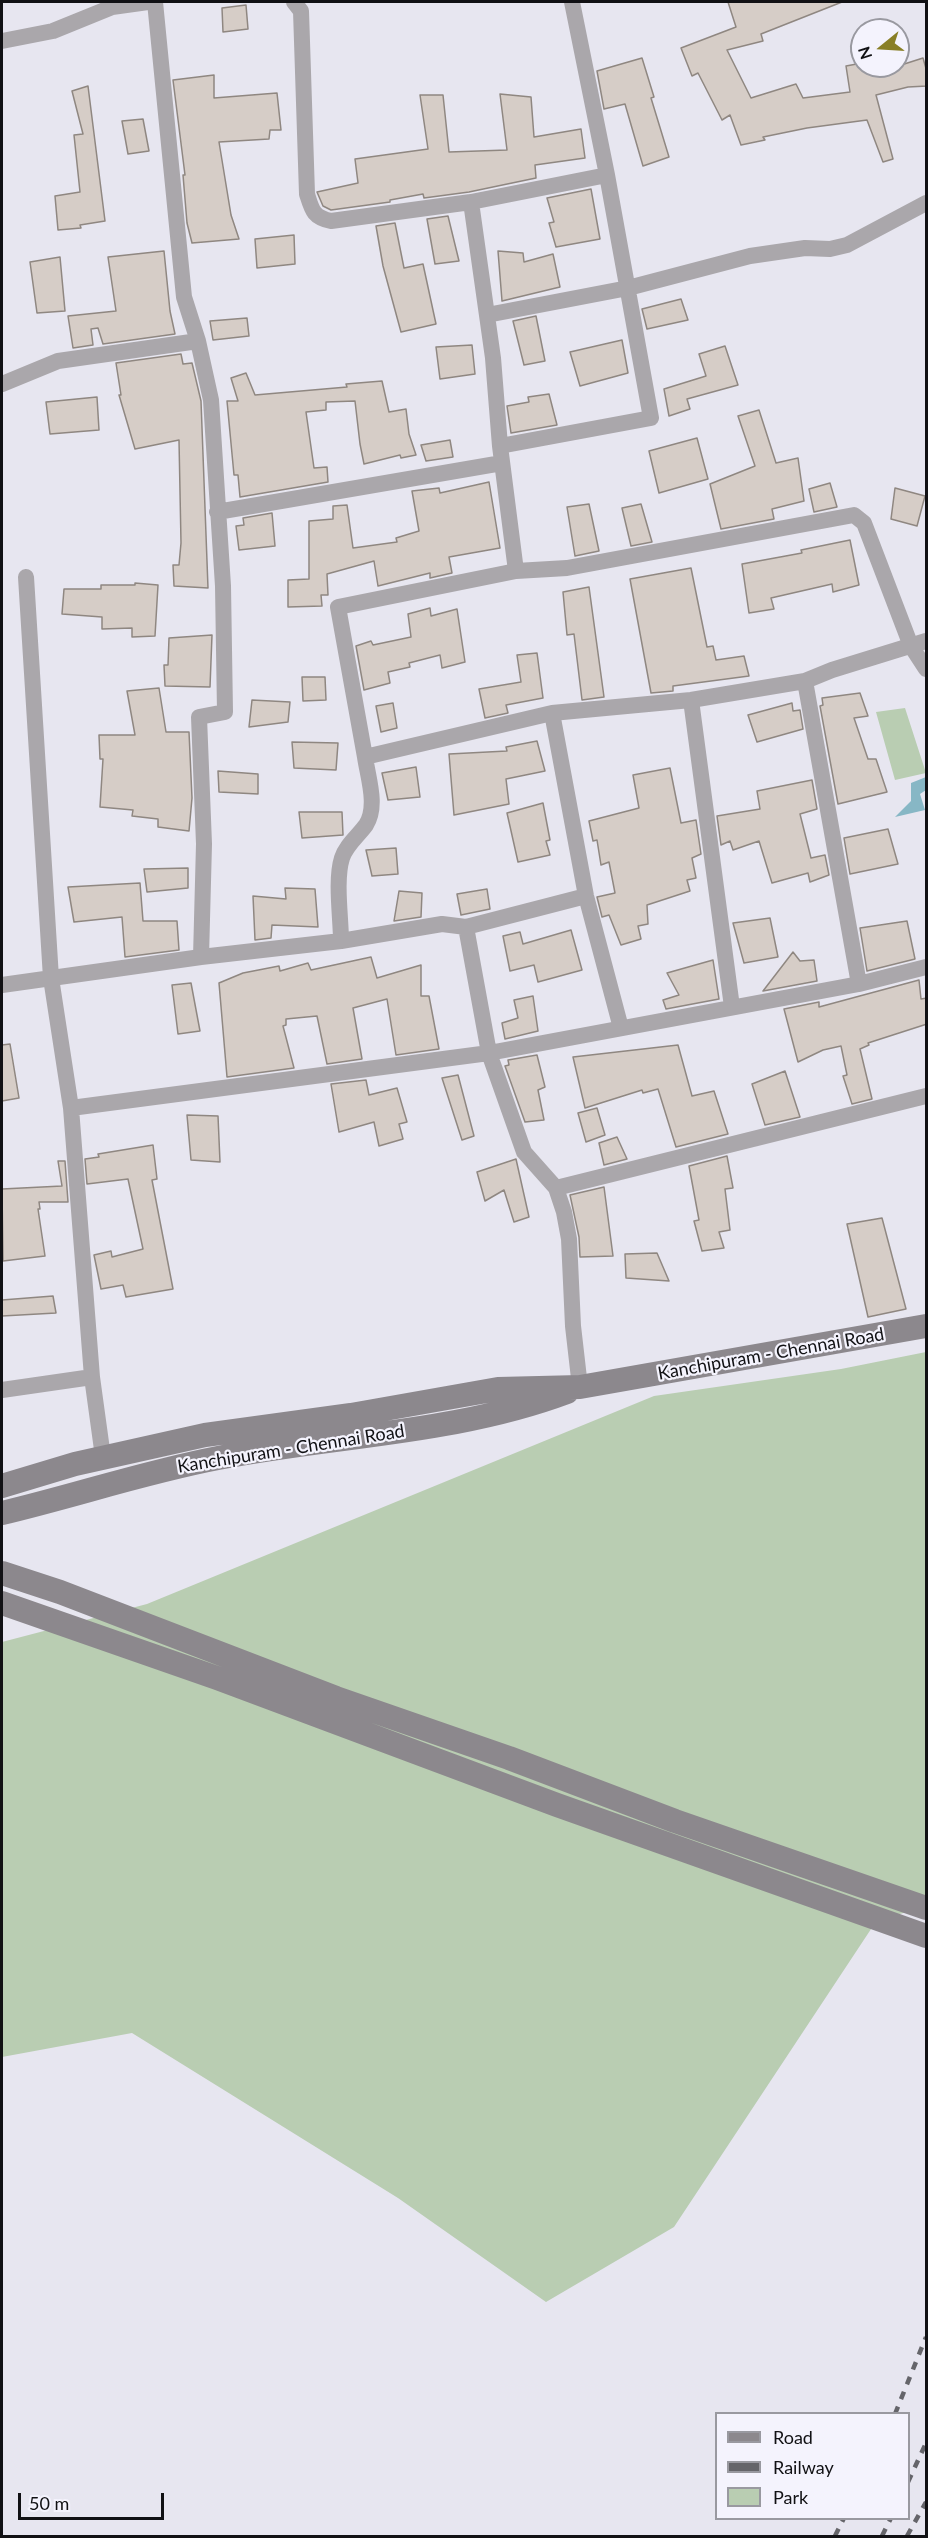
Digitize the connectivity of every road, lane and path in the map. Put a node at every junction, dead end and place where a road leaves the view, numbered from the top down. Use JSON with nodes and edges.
{"nodes":[{"id":1,"x":148,"y":2,"type":"edge"},
{"id":2,"x":155,"y":2,"type":"edge"},
{"id":3,"x":294,"y":2,"type":"edge"},
{"id":4,"x":572,"y":2,"type":"edge"},
{"id":5,"x":2,"y":41,"type":"edge"},
{"id":6,"x":607,"y":176,"type":"junction"},
{"id":7,"x":471,"y":202,"type":"junction"},
{"id":8,"x":927,"y":203,"type":"edge"},
{"id":9,"x":628,"y":288,"type":"junction"},
{"id":10,"x":487,"y":315,"type":"junction"},
{"id":11,"x":198,"y":341,"type":"junction"},
{"id":12,"x":2,"y":384,"type":"edge"},
{"id":13,"x":501,"y":455,"type":"junction"},
{"id":14,"x":217,"y":512,"type":"junction"},
{"id":15,"x":516,"y":571,"type":"junction"},
{"id":16,"x":26,"y":577,"type":"dead end"},
{"id":17,"x":919,"y":644,"type":"edge"},
{"id":18,"x":927,"y":669,"type":"edge"},
{"id":19,"x":805,"y":681,"type":"junction"},
{"id":20,"x":691,"y":700,"type":"junction"},
{"id":21,"x":552,"y":713,"type":"junction"},
{"id":22,"x":365,"y":757,"type":"junction"},
{"id":23,"x":586,"y":896,"type":"junction"},
{"id":24,"x":466,"y":927,"type":"junction"},
{"id":25,"x":341,"y":941,"type":"junction"},
{"id":26,"x":201,"y":957,"type":"junction"},
{"id":27,"x":927,"y":968,"type":"edge"},
{"id":28,"x":51,"y":978,"type":"junction"},
{"id":29,"x":859,"y":984,"type":"junction"},
{"id":30,"x":2,"y":985,"type":"edge"},
{"id":31,"x":732,"y":1007,"type":"junction"},
{"id":32,"x":621,"y":1028,"type":"junction"},
{"id":33,"x":489,"y":1053,"type":"junction"},
{"id":34,"x":927,"y":1096,"type":"edge"},
{"id":35,"x":71,"y":1108,"type":"junction"},
{"id":36,"x":556,"y":1188,"type":"junction"},
{"id":37,"x":927,"y":1326,"type":"edge"},
{"id":38,"x":92,"y":1377,"type":"junction"},
{"id":39,"x":580,"y":1387,"type":"junction"},
{"id":40,"x":2,"y":1390,"type":"edge"},
{"id":41,"x":103,"y":1457,"type":"junction"},
{"id":42,"x":2,"y":1486,"type":"edge"},
{"id":43,"x":2,"y":1512,"type":"edge"},
{"id":44,"x":2,"y":1573,"type":"edge"},
{"id":45,"x":2,"y":1602,"type":"edge"},
{"id":46,"x":927,"y":1908,"type":"edge"},
{"id":47,"x":927,"y":1936,"type":"edge"}],
"edges":[{"from":1,"to":5,"type":"street"},
{"from":2,"to":11,"type":"street"},
{"from":3,"to":7,"type":"street"},
{"from":4,"to":6,"type":"street"},
{"from":6,"to":7,"type":"street"},
{"from":6,"to":9,"type":"street"},
{"from":7,"to":10,"type":"street"},
{"from":8,"to":9,"type":"street"},
{"from":9,"to":10,"type":"street"},
{"from":9,"to":13,"type":"street"},
{"from":10,"to":13,"type":"street"},
{"from":11,"to":12,"type":"street"},
{"from":11,"to":14,"type":"street"},
{"from":13,"to":14,"type":"street"},
{"from":13,"to":15,"type":"street"},
{"from":14,"to":26,"type":"street"},
{"from":15,"to":17,"type":"street"},
{"from":15,"to":22,"type":"street"},
{"from":16,"to":28,"type":"street"},
{"from":17,"to":18,"type":"street"},
{"from":17,"to":19,"type":"street"},
{"from":19,"to":20,"type":"street"},
{"from":19,"to":29,"type":"street"},
{"from":20,"to":21,"type":"street"},
{"from":20,"to":31,"type":"street"},
{"from":21,"to":22,"type":"street"},
{"from":21,"to":23,"type":"street"},
{"from":22,"to":25,"type":"street"},
{"from":23,"to":24,"type":"street"},
{"from":23,"to":32,"type":"street"},
{"from":24,"to":25,"type":"street"},
{"from":24,"to":33,"type":"street"},
{"from":25,"to":26,"type":"street"},
{"from":26,"to":28,"type":"street"},
{"from":27,"to":29,"type":"street"},
{"from":28,"to":30,"type":"street"},
{"from":28,"to":35,"type":"street"},
{"from":29,"to":31,"type":"street"},
{"from":31,"to":32,"type":"street"},
{"from":32,"to":33,"type":"street"},
{"from":33,"to":35,"type":"street"},
{"from":33,"to":36,"type":"street"},
{"from":34,"to":36,"type":"street"},
{"from":35,"to":38,"type":"street"},
{"from":36,"to":39,"type":"street"},
{"from":37,"to":39,"type":"main road","name":"Kanchipuram - Chennai Road"},
{"from":38,"to":40,"type":"street"},
{"from":38,"to":41,"type":"street"},
{"from":39,"to":41,"type":"main road","name":"Kanchipuram - Chennai Road"},
{"from":39,"to":43,"type":"main road","name":"Kanchipuram - Chennai Road"},
{"from":41,"to":42,"type":"main road","name":"Kanchipuram - Chennai Road"},
{"from":44,"to":46,"type":"main road"},
{"from":45,"to":47,"type":"main road"}]}
